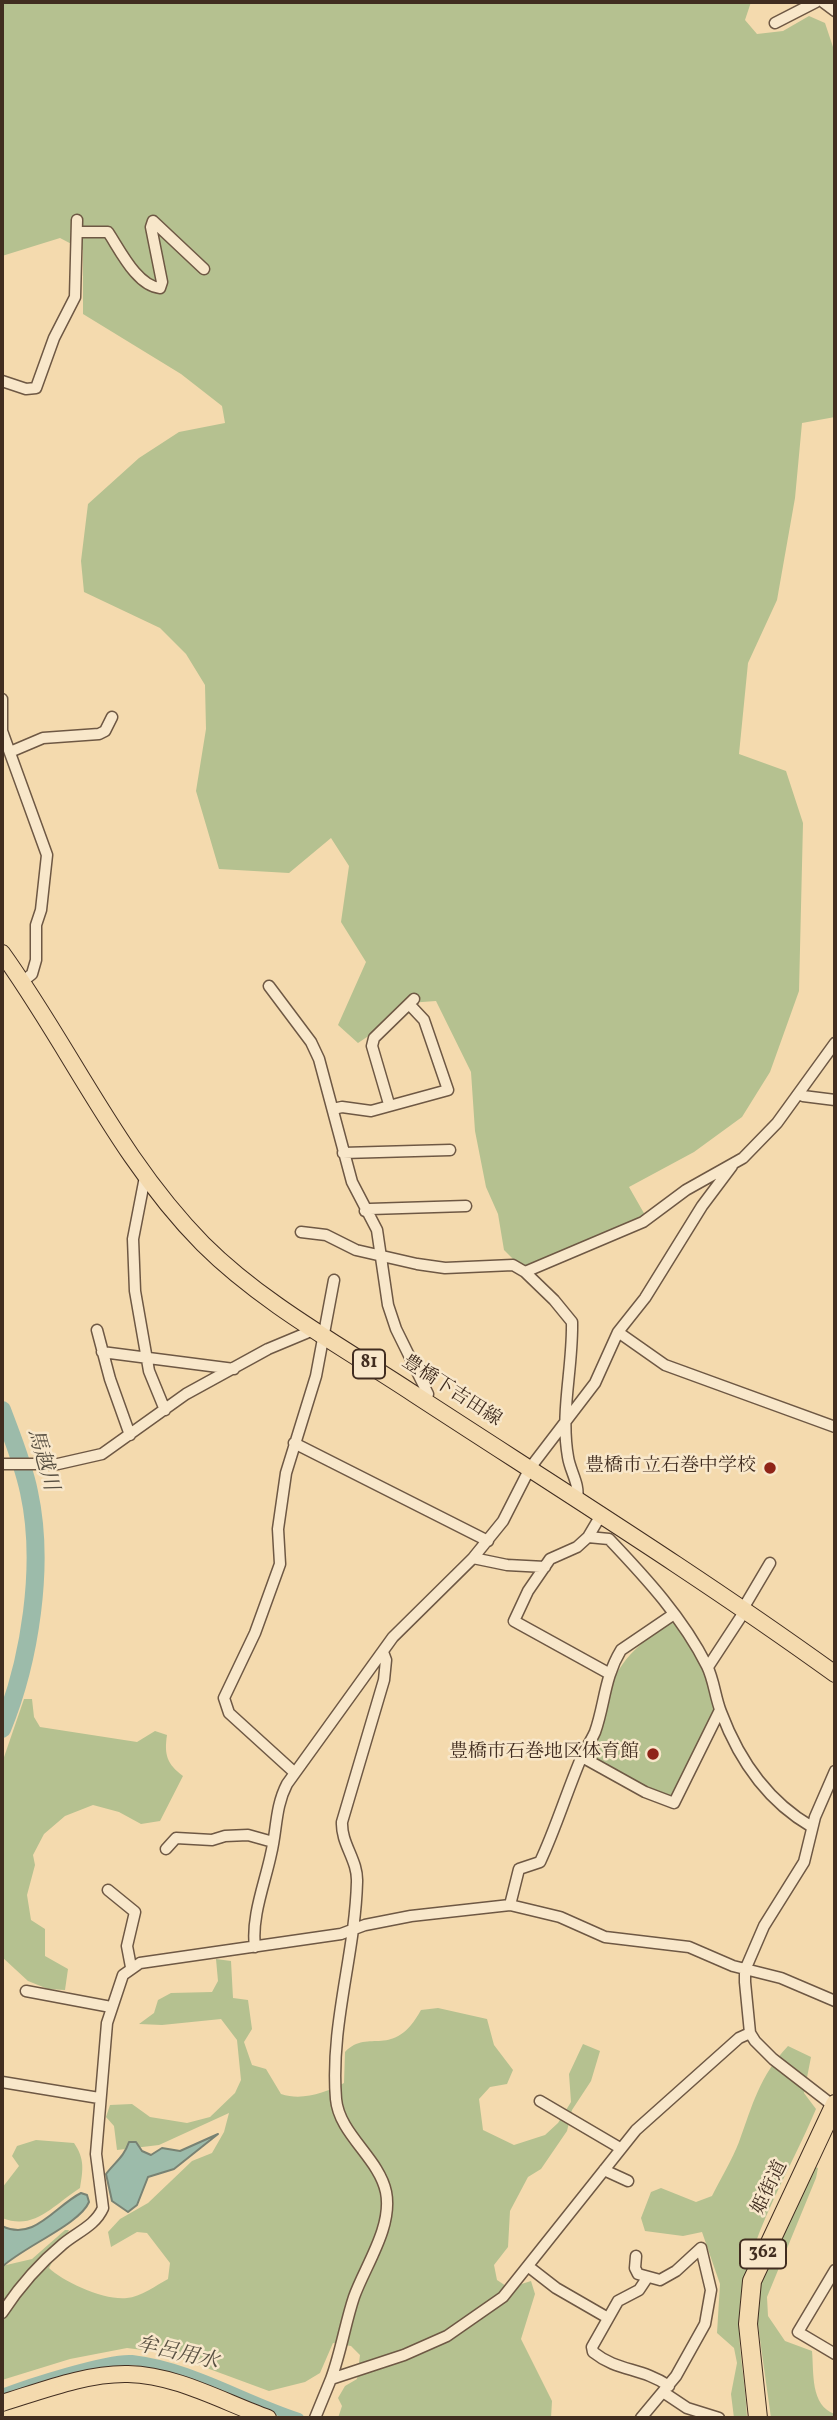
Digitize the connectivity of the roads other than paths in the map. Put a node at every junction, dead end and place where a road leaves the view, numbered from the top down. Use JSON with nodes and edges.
{"nodes":[{"id":1,"x":816,"y":2,"type":"edge"},
{"id":2,"x":823,"y":2,"type":"edge"},
{"id":3,"x":835,"y":11,"type":"edge"},
{"id":4,"x":775,"y":23,"type":"dead end"},
{"id":5,"x":77,"y":220,"type":"dead end"},
{"id":6,"x":77,"y":232,"type":"junction"},
{"id":7,"x":204,"y":270,"type":"dead end"},
{"id":8,"x":2,"y":381,"type":"edge"},
{"id":9,"x":2,"y":699,"type":"edge"},
{"id":10,"x":112,"y":717,"type":"dead end"},
{"id":11,"x":10,"y":752,"type":"junction"},
{"id":12,"x":2,"y":953,"type":"edge"},
{"id":13,"x":22,"y":982,"type":"junction"},
{"id":14,"x":269,"y":986,"type":"dead end"},
{"id":15,"x":835,"y":1043,"type":"edge"},
{"id":16,"x":800,"y":1093,"type":"junction"},
{"id":17,"x":835,"y":1100,"type":"edge"},
{"id":18,"x":389,"y":1104,"type":"junction"},
{"id":19,"x":333,"y":1110,"type":"junction"},
{"id":20,"x":450,"y":1150,"type":"dead end"},
{"id":21,"x":343,"y":1153,"type":"junction"},
{"id":22,"x":732,"y":1166,"type":"junction"},
{"id":23,"x":145,"y":1177,"type":"junction"},
{"id":24,"x":466,"y":1206,"type":"dead end"},
{"id":25,"x":365,"y":1211,"type":"junction"},
{"id":26,"x":301,"y":1232,"type":"dead end"},
{"id":27,"x":383,"y":1257,"type":"junction"},
{"id":28,"x":525,"y":1272,"type":"junction"},
{"id":29,"x":334,"y":1280,"type":"dead end"},
{"id":30,"x":97,"y":1329,"type":"dead end"},
{"id":31,"x":320,"y":1332,"type":"junction"},
{"id":32,"x":618,"y":1332,"type":"junction"},
{"id":33,"x":102,"y":1352,"type":"junction"},
{"id":34,"x":146,"y":1355,"type":"junction"},
{"id":35,"x":234,"y":1369,"type":"junction"},
{"id":36,"x":425,"y":1401,"type":"junction"},
{"id":37,"x":165,"y":1410,"type":"junction"},
{"id":38,"x":564,"y":1424,"type":"junction"},
{"id":39,"x":835,"y":1427,"type":"edge"},
{"id":40,"x":130,"y":1435,"type":"junction"},
{"id":41,"x":293,"y":1443,"type":"junction"},
{"id":42,"x":2,"y":1464,"type":"edge"},
{"id":43,"x":530,"y":1468,"type":"junction"},
{"id":44,"x":577,"y":1499,"type":"junction"},
{"id":45,"x":601,"y":1515,"type":"junction"},
{"id":46,"x":589,"y":1537,"type":"junction"},
{"id":47,"x":488,"y":1541,"type":"junction"},
{"id":48,"x":473,"y":1558,"type":"junction"},
{"id":49,"x":770,"y":1563,"type":"dead end"},
{"id":50,"x":545,"y":1567,"type":"junction"},
{"id":51,"x":745,"y":1608,"type":"junction"},
{"id":52,"x":674,"y":1614,"type":"junction"},
{"id":53,"x":383,"y":1652,"type":"junction"},
{"id":54,"x":708,"y":1667,"type":"junction"},
{"id":55,"x":610,"y":1674,"type":"junction"},
{"id":56,"x":835,"y":1674,"type":"edge"},
{"id":57,"x":720,"y":1710,"type":"junction"},
{"id":58,"x":582,"y":1757,"type":"junction"},
{"id":59,"x":835,"y":1771,"type":"edge"},
{"id":60,"x":295,"y":1773,"type":"junction"},
{"id":61,"x":812,"y":1827,"type":"junction"},
{"id":62,"x":274,"y":1842,"type":"junction"},
{"id":63,"x":166,"y":1850,"type":"dead end"},
{"id":64,"x":108,"y":1889,"type":"dead end"},
{"id":65,"x":510,"y":1905,"type":"junction"},
{"id":66,"x":353,"y":1931,"type":"junction"},
{"id":67,"x":255,"y":1947,"type":"junction"},
{"id":68,"x":131,"y":1967,"type":"junction"},
{"id":69,"x":746,"y":1970,"type":"junction"},
{"id":70,"x":26,"y":1991,"type":"dead end"},
{"id":71,"x":835,"y":2001,"type":"edge"},
{"id":72,"x":111,"y":2007,"type":"junction"},
{"id":73,"x":751,"y":2033,"type":"junction"},
{"id":74,"x":2,"y":2082,"type":"edge"},
{"id":75,"x":99,"y":2098,"type":"junction"},
{"id":76,"x":540,"y":2101,"type":"dead end"},
{"id":77,"x":835,"y":2106,"type":"edge"},
{"id":78,"x":620,"y":2148,"type":"junction"},
{"id":79,"x":604,"y":2169,"type":"junction"},
{"id":80,"x":628,"y":2181,"type":"dead end"},
{"id":81,"x":636,"y":2256,"type":"dead end"},
{"id":82,"x":529,"y":2267,"type":"junction"},
{"id":83,"x":835,"y":2270,"type":"edge"},
{"id":84,"x":647,"y":2278,"type":"junction"},
{"id":85,"x":2,"y":2313,"type":"edge"},
{"id":86,"x":608,"y":2318,"type":"junction"},
{"id":87,"x":835,"y":2354,"type":"edge"},
{"id":88,"x":331,"y":2379,"type":"junction"},
{"id":89,"x":666,"y":2389,"type":"junction"},
{"id":90,"x":2,"y":2403,"type":"edge"},
{"id":91,"x":316,"y":2415,"type":"edge"},
{"id":92,"x":268,"y":2418,"type":"edge"},
{"id":93,"x":641,"y":2418,"type":"edge"},
{"id":94,"x":719,"y":2418,"type":"edge"},
{"id":95,"x":758,"y":2418,"type":"edge"}],
"edges":[{"from":1,"to":4,"type":"street"},
{"from":2,"to":3,"type":"street"},
{"from":5,"to":6,"type":"street"},
{"from":6,"to":7,"type":"street"},
{"from":6,"to":8,"type":"street"},
{"from":9,"to":11,"type":"street"},
{"from":10,"to":11,"type":"street"},
{"from":11,"to":13,"type":"street"},
{"from":12,"to":13,"type":"main road","name":"豊橋下吉田線","number":"81"},
{"from":13,"to":23,"type":"main road","name":"豊橋下吉田線","number":"81"},
{"from":14,"to":19,"type":"street"},
{"from":15,"to":16,"type":"street"},
{"from":16,"to":17,"type":"street"},
{"from":16,"to":22,"type":"street"},
{"from":18,"to":18,"type":"street"},
{"from":18,"to":19,"type":"street"},
{"from":19,"to":21,"type":"street"},
{"from":20,"to":21,"type":"street"},
{"from":21,"to":25,"type":"street"},
{"from":22,"to":28,"type":"street"},
{"from":22,"to":32,"type":"street"},
{"from":23,"to":31,"type":"main road","name":"豊橋下吉田線","number":"81"},
{"from":23,"to":34,"type":"street"},
{"from":24,"to":25,"type":"street"},
{"from":25,"to":27,"type":"street"},
{"from":26,"to":27,"type":"street"},
{"from":27,"to":28,"type":"street"},
{"from":27,"to":36,"type":"street"},
{"from":28,"to":38,"type":"street"},
{"from":29,"to":31,"type":"street"},
{"from":30,"to":33,"type":"street"},
{"from":31,"to":35,"type":"street"},
{"from":31,"to":36,"type":"main road","name":"豊橋下吉田線","number":"81"},
{"from":31,"to":41,"type":"street"},
{"from":32,"to":38,"type":"street"},
{"from":32,"to":39,"type":"street"},
{"from":33,"to":34,"type":"street"},
{"from":33,"to":40,"type":"street"},
{"from":34,"to":35,"type":"street"},
{"from":34,"to":37,"type":"street"},
{"from":35,"to":37,"type":"street"},
{"from":36,"to":43,"type":"main road","name":"豊橋下吉田線","number":"81"},
{"from":37,"to":40,"type":"street"},
{"from":38,"to":43,"type":"street"},
{"from":38,"to":44,"type":"street"},
{"from":40,"to":42,"type":"street"},
{"from":41,"to":47,"type":"street"},
{"from":41,"to":60,"type":"street"},
{"from":43,"to":44,"type":"main road","name":"豊橋下吉田線","number":"81"},
{"from":43,"to":47,"type":"street"},
{"from":44,"to":45,"type":"main road","name":"豊橋下吉田線","number":"81"},
{"from":45,"to":46,"type":"street"},
{"from":45,"to":51,"type":"main road","name":"豊橋下吉田線","number":"81"},
{"from":46,"to":50,"type":"street"},
{"from":46,"to":52,"type":"street"},
{"from":47,"to":48,"type":"street"},
{"from":48,"to":50,"type":"street"},
{"from":48,"to":53,"type":"street"},
{"from":49,"to":51,"type":"street"},
{"from":50,"to":55,"type":"street"},
{"from":51,"to":54,"type":"street"},
{"from":51,"to":56,"type":"main road","name":"豊橋下吉田線","number":"81"},
{"from":52,"to":54,"type":"street"},
{"from":52,"to":55,"type":"street"},
{"from":53,"to":60,"type":"street"},
{"from":53,"to":66,"type":"street"},
{"from":54,"to":57,"type":"street"},
{"from":55,"to":58,"type":"street"},
{"from":57,"to":58,"type":"street"},
{"from":57,"to":61,"type":"street"},
{"from":58,"to":65,"type":"street"},
{"from":59,"to":61,"type":"street"},
{"from":60,"to":62,"type":"street"},
{"from":61,"to":69,"type":"street"},
{"from":62,"to":63,"type":"street"},
{"from":62,"to":67,"type":"street"},
{"from":64,"to":68,"type":"street"},
{"from":65,"to":66,"type":"street"},
{"from":65,"to":69,"type":"street"},
{"from":66,"to":67,"type":"street"},
{"from":66,"to":88,"type":"street"},
{"from":67,"to":68,"type":"street"},
{"from":68,"to":72,"type":"street"},
{"from":69,"to":71,"type":"street"},
{"from":69,"to":73,"type":"street"},
{"from":70,"to":72,"type":"street"},
{"from":72,"to":75,"type":"street"},
{"from":73,"to":77,"type":"street"},
{"from":73,"to":78,"type":"street"},
{"from":74,"to":75,"type":"street"},
{"from":75,"to":85,"type":"street"},
{"from":76,"to":78,"type":"street"},
{"from":77,"to":95,"type":"highway","name":"姫街道","number":"362"},
{"from":78,"to":79,"type":"street"},
{"from":79,"to":80,"type":"street"},
{"from":79,"to":82,"type":"street"},
{"from":81,"to":84,"type":"street"},
{"from":82,"to":86,"type":"street"},
{"from":82,"to":88,"type":"street"},
{"from":83,"to":87,"type":"street"},
{"from":84,"to":86,"type":"street"},
{"from":84,"to":89,"type":"street"},
{"from":86,"to":89,"type":"street"},
{"from":88,"to":91,"type":"street"},
{"from":89,"to":93,"type":"street"},
{"from":89,"to":94,"type":"street"},
{"from":90,"to":92,"type":"main road"}]}
